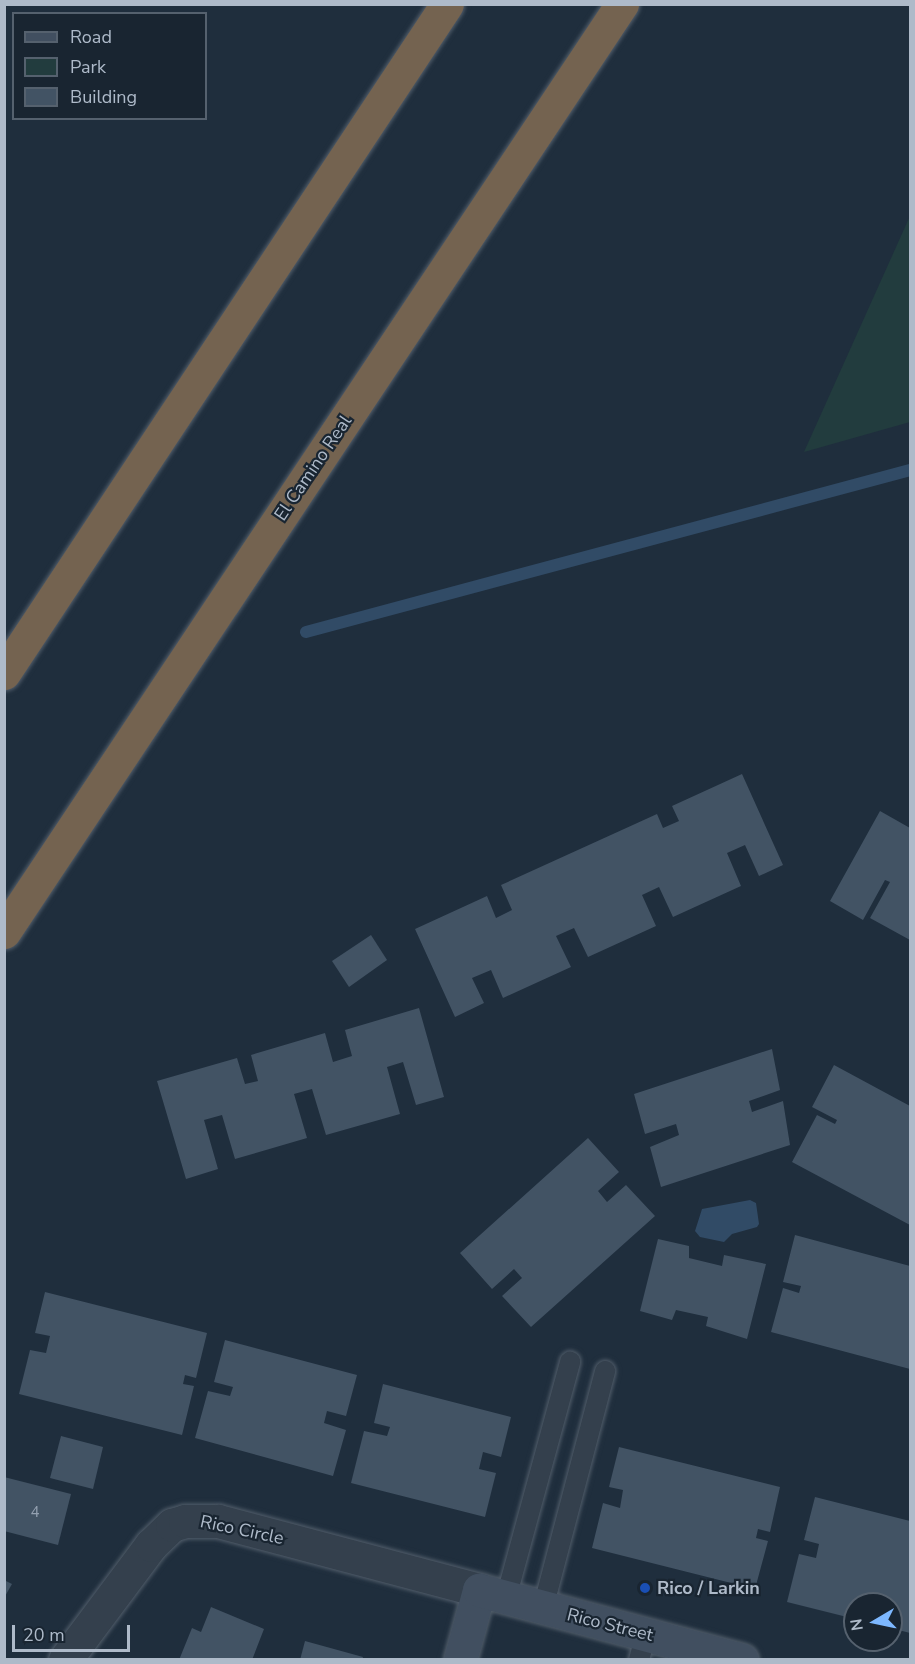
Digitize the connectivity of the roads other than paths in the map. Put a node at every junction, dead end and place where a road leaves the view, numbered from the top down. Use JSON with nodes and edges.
{"nodes":[{"id":1,"x":421,"y":4,"type":"edge"},
{"id":2,"x":447,"y":4,"type":"edge"},
{"id":3,"x":622,"y":4,"type":"edge"},
{"id":4,"x":350,"y":149,"type":"junction"},
{"id":5,"x":4,"y":674,"type":"edge"},
{"id":6,"x":4,"y":932,"type":"edge"},
{"id":7,"x":570,"y":1362,"type":"dead end"},
{"id":8,"x":605,"y":1371,"type":"dead end"},
{"id":9,"x":493,"y":1594,"type":"junction"},
{"id":10,"x":543,"y":1608,"type":"junction"},
{"id":11,"x":642,"y":1647,"type":"edge"},
{"id":12,"x":65,"y":1659,"type":"edge"},
{"id":13,"x":460,"y":1659,"type":"edge"},
{"id":14,"x":742,"y":1659,"type":"edge"}],
"edges":[{"from":1,"to":4,"type":"highway"},
{"from":2,"to":4,"type":"highway"},
{"from":3,"to":6,"type":"highway","name":"El Camino Real"},
{"from":4,"to":5,"type":"highway"},
{"from":7,"to":9,"type":"lane"},
{"from":8,"to":10,"type":"lane"},
{"from":9,"to":10,"type":"street","name":"Rico Street"},
{"from":9,"to":12,"type":"street","name":"Rico Circle"},
{"from":9,"to":13,"type":"street"},
{"from":10,"to":11,"type":"street","name":"Rico Street"},
{"from":11,"to":14,"type":"street","name":"Rico Street"}]}
